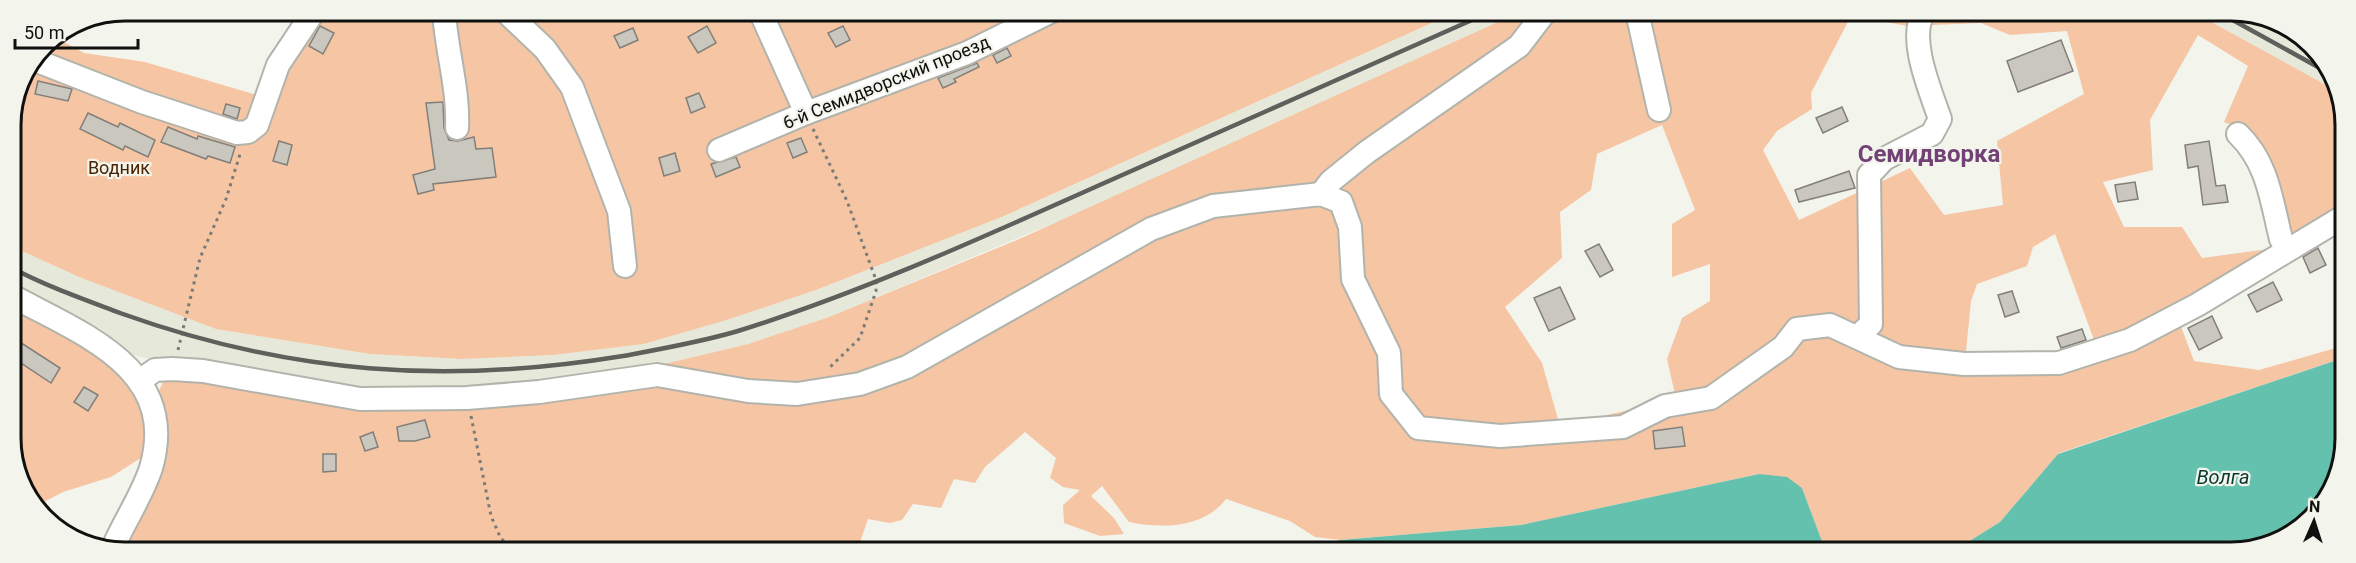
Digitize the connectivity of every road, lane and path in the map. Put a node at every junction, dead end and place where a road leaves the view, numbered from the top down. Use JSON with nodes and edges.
{"nodes":[{"id":1,"x":307,"y":21,"type":"edge"},
{"id":2,"x":445,"y":21,"type":"edge"},
{"id":3,"x":516,"y":21,"type":"edge"},
{"id":4,"x":765,"y":21,"type":"edge"},
{"id":5,"x":1033,"y":21,"type":"edge"},
{"id":6,"x":1538,"y":21,"type":"edge"},
{"id":7,"x":1638,"y":21,"type":"edge"},
{"id":8,"x":1918,"y":21,"type":"edge"},
{"id":9,"x":42,"y":63,"type":"edge"},
{"id":10,"x":1659,"y":110,"type":"dead end"},
{"id":11,"x":806,"y":113,"type":"junction"},
{"id":12,"x":457,"y":128,"type":"dead end"},
{"id":13,"x":248,"y":132,"type":"junction"},
{"id":14,"x":2238,"y":134,"type":"dead end"},
{"id":15,"x":718,"y":150,"type":"dead end"},
{"id":16,"x":1322,"y":194,"type":"junction"},
{"id":17,"x":2335,"y":222,"type":"edge"},
{"id":18,"x":2287,"y":249,"type":"junction"},
{"id":19,"x":625,"y":266,"type":"dead end"},
{"id":20,"x":21,"y":301,"type":"edge"},
{"id":21,"x":1857,"y":337,"type":"junction"},
{"id":22,"x":172,"y":369,"type":"junction"},
{"id":23,"x":825,"y":373,"type":"dead end"},
{"id":24,"x":141,"y":380,"type":"junction"},
{"id":25,"x":467,"y":398,"type":"junction"},
{"id":26,"x":116,"y":541,"type":"edge"},
{"id":27,"x":506,"y":542,"type":"edge"}],
"edges":[{"from":1,"to":13,"type":"street"},
{"from":2,"to":12,"type":"street"},
{"from":3,"to":19,"type":"street"},
{"from":4,"to":11,"type":"street"},
{"from":5,"to":11,"type":"street","name":"6-й Семидворский проезд"},
{"from":6,"to":16,"type":"street"},
{"from":7,"to":10,"type":"street"},
{"from":8,"to":21,"type":"street"},
{"from":9,"to":13,"type":"street"},
{"from":11,"to":15,"type":"street","name":"6-й Семидворский проезд"},
{"from":11,"to":23,"type":"path"},
{"from":13,"to":22,"type":"path"},
{"from":14,"to":18,"type":"street"},
{"from":16,"to":21,"type":"street"},
{"from":16,"to":25,"type":"street"},
{"from":17,"to":18,"type":"street"},
{"from":18,"to":21,"type":"street"},
{"from":20,"to":24,"type":"street"},
{"from":22,"to":24,"type":"street"},
{"from":22,"to":25,"type":"street"},
{"from":24,"to":26,"type":"street"},
{"from":25,"to":27,"type":"path"}]}
